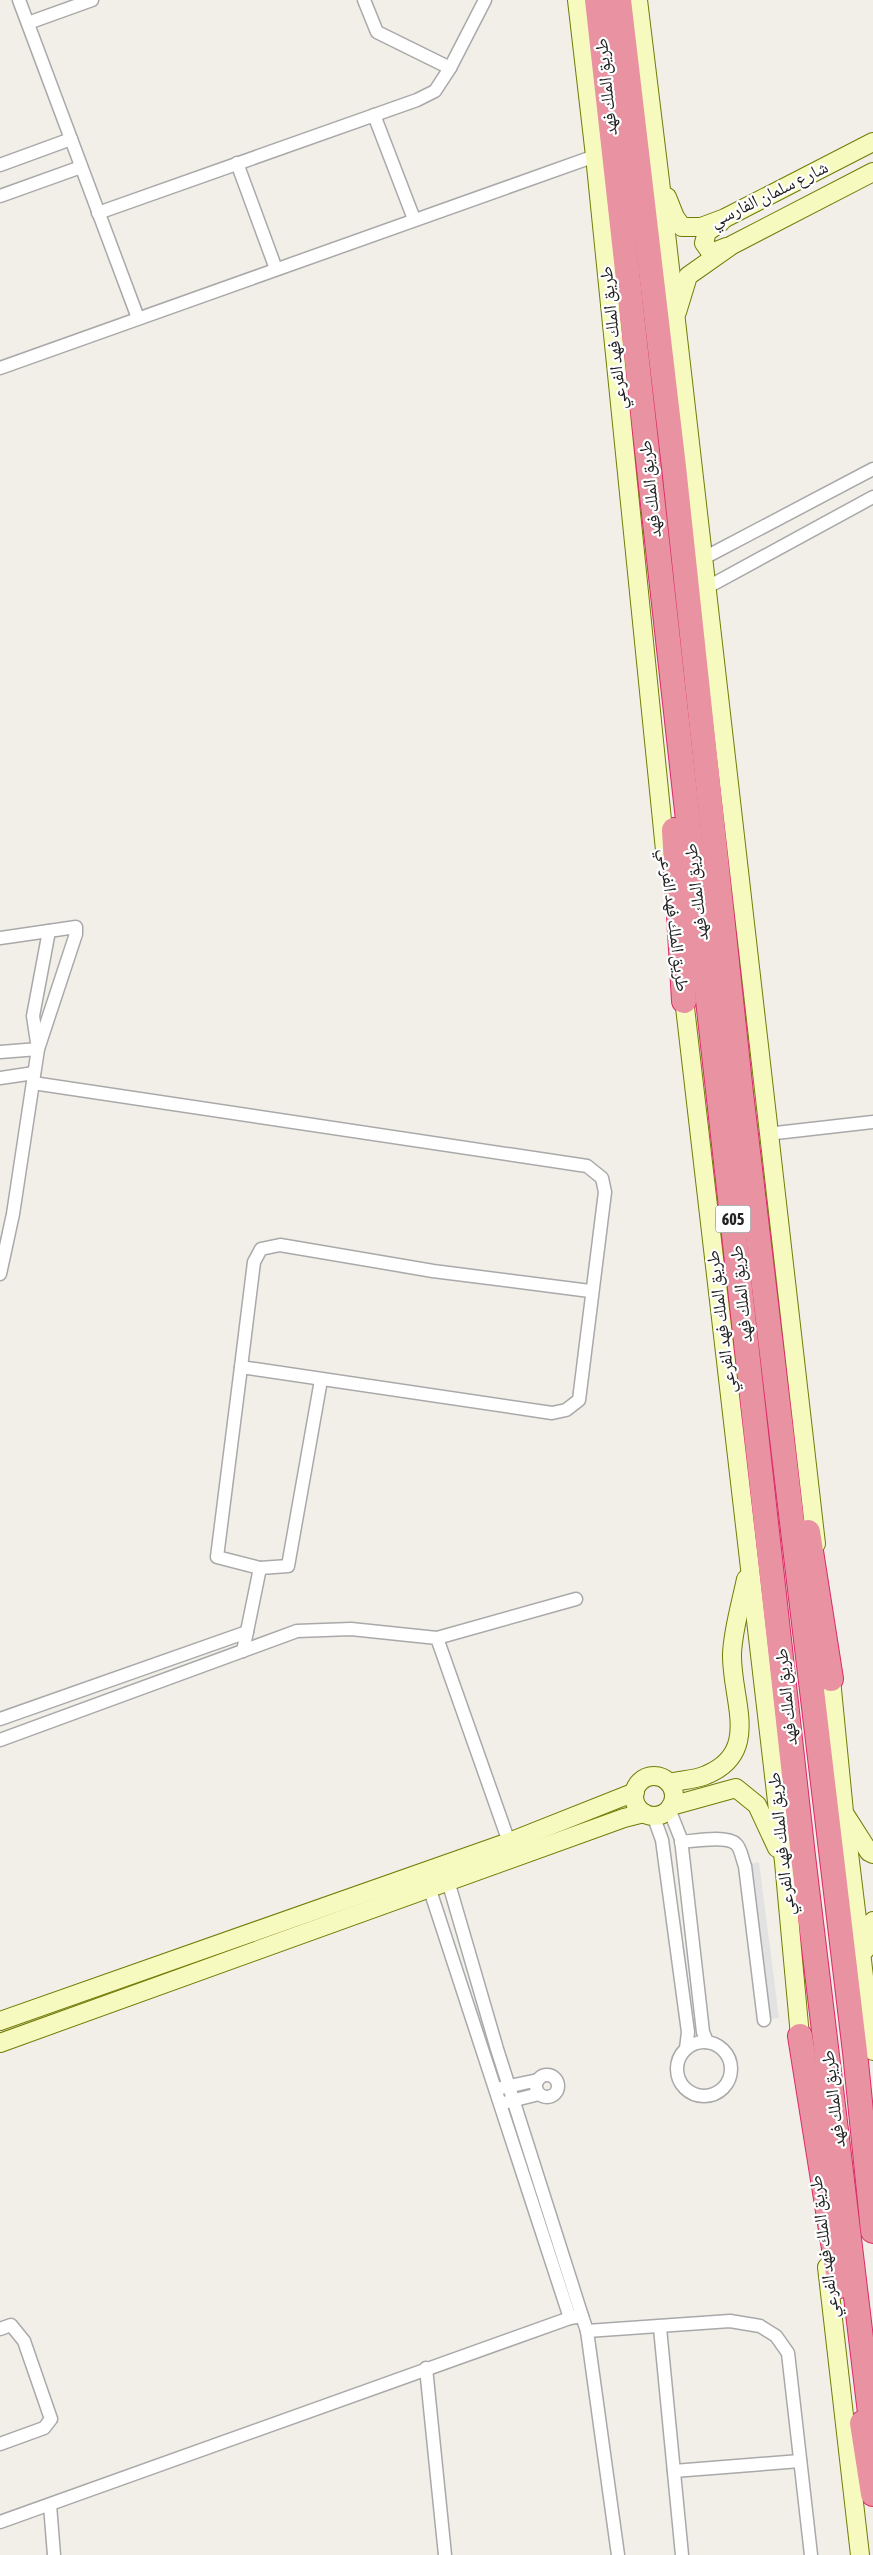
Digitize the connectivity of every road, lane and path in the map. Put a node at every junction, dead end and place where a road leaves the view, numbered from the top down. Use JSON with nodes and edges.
{"nodes":[{"id":1,"x":19,"y":0,"type":"edge"},
{"id":2,"x":92,"y":0,"type":"edge"},
{"id":3,"x":364,"y":0,"type":"edge"},
{"id":4,"x":485,"y":0,"type":"edge"},
{"id":5,"x":577,"y":0,"type":"edge"},
{"id":6,"x":597,"y":0,"type":"edge"},
{"id":7,"x":619,"y":0,"type":"edge"},
{"id":8,"x":638,"y":0,"type":"edge"},
{"id":9,"x":28,"y":23,"type":"junction"},
{"id":10,"x":450,"y":68,"type":"junction"},
{"id":11,"x":374,"y":115,"type":"junction"},
{"id":12,"x":71,"y":139,"type":"junction"},
{"id":13,"x":873,"y":142,"type":"edge"},
{"id":14,"x":595,"y":156,"type":"junction"},
{"id":15,"x":237,"y":163,"type":"junction"},
{"id":16,"x":0,"y":165,"type":"edge"},
{"id":17,"x":81,"y":167,"type":"junction"},
{"id":18,"x":873,"y":172,"type":"edge"},
{"id":19,"x":660,"y":181,"type":"junction"},
{"id":20,"x":0,"y":196,"type":"edge"},
{"id":21,"x":98,"y":213,"type":"junction"},
{"id":22,"x":725,"y":218,"type":"junction"},
{"id":23,"x":414,"y":219,"type":"junction"},
{"id":24,"x":732,"y":245,"type":"junction"},
{"id":25,"x":276,"y":269,"type":"junction"},
{"id":26,"x":138,"y":318,"type":"junction"},
{"id":27,"x":675,"y":320,"type":"junction"},
{"id":28,"x":0,"y":368,"type":"edge"},
{"id":29,"x":873,"y":469,"type":"edge"},
{"id":30,"x":873,"y":497,"type":"edge"},
{"id":31,"x":702,"y":559,"type":"junction"},
{"id":32,"x":706,"y":588,"type":"junction"},
{"id":33,"x":662,"y":598,"type":"junction"},
{"id":34,"x":49,"y":931,"type":"junction"},
{"id":35,"x":0,"y":938,"type":"edge"},
{"id":36,"x":684,"y":1001,"type":"junction"},
{"id":37,"x":38,"y":1049,"type":"junction"},
{"id":38,"x":0,"y":1052,"type":"edge"},
{"id":39,"x":0,"y":1078,"type":"edge"},
{"id":40,"x":33,"y":1078,"type":"junction"},
{"id":41,"x":873,"y":1122,"type":"edge"},
{"id":42,"x":767,"y":1134,"type":"junction"},
{"id":43,"x":756,"y":1222,"type":"junction"},
{"id":44,"x":0,"y":1274,"type":"edge"},
{"id":45,"x":590,"y":1291,"type":"junction"},
{"id":46,"x":240,"y":1367,"type":"junction"},
{"id":47,"x":321,"y":1380,"type":"junction"},
{"id":48,"x":749,"y":1562,"type":"junction"},
{"id":49,"x":260,"y":1568,"type":"junction"},
{"id":50,"x":576,"y":1599,"type":"dead end"},
{"id":51,"x":247,"y":1632,"type":"junction"},
{"id":52,"x":437,"y":1638,"type":"junction"},
{"id":53,"x":243,"y":1651,"type":"junction"},
{"id":54,"x":832,"y":1679,"type":"junction"},
{"id":55,"x":0,"y":1718,"type":"edge"},
{"id":56,"x":0,"y":1740,"type":"edge"},
{"id":57,"x":669,"y":1783,"type":"junction"},
{"id":58,"x":635,"y":1792,"type":"junction"},
{"id":59,"x":659,"y":1811,"type":"junction"},
{"id":60,"x":844,"y":1812,"type":"junction"},
{"id":61,"x":508,"y":1842,"type":"junction"},
{"id":62,"x":682,"y":1846,"type":"junction"},
{"id":63,"x":873,"y":1854,"type":"edge"},
{"id":64,"x":784,"y":1862,"type":"junction"},
{"id":65,"x":443,"y":1864,"type":"junction"},
{"id":66,"x":424,"y":1871,"type":"junction"},
{"id":67,"x":449,"y":1882,"type":"junction"},
{"id":68,"x":687,"y":1887,"type":"junction"},
{"id":69,"x":430,"y":1889,"type":"junction"},
{"id":70,"x":669,"y":1889,"type":"junction"},
{"id":71,"x":873,"y":1921,"type":"edge"},
{"id":72,"x":863,"y":1961,"type":"junction"},
{"id":73,"x":696,"y":1968,"type":"junction"},
{"id":74,"x":680,"y":1969,"type":"junction"},
{"id":75,"x":764,"y":2020,"type":"dead end"},
{"id":76,"x":0,"y":2021,"type":"edge"},
{"id":77,"x":800,"y":2036,"type":"junction"},
{"id":78,"x":707,"y":2042,"type":"junction"},
{"id":79,"x":0,"y":2043,"type":"edge"},
{"id":80,"x":686,"y":2049,"type":"junction"},
{"id":81,"x":873,"y":2051,"type":"edge"},
{"id":82,"x":538,"y":2080,"type":"junction"},
{"id":83,"x":510,"y":2087,"type":"junction"},
{"id":84,"x":496,"y":2089,"type":"junction"},
{"id":85,"x":539,"y":2094,"type":"junction"},
{"id":86,"x":513,"y":2100,"type":"junction"},
{"id":87,"x":500,"y":2104,"type":"junction"},
{"id":88,"x":873,"y":2232,"type":"edge"},
{"id":89,"x":576,"y":2317,"type":"junction"},
{"id":90,"x":660,"y":2328,"type":"junction"},
{"id":91,"x":0,"y":2329,"type":"edge"},
{"id":92,"x":587,"y":2332,"type":"junction"},
{"id":93,"x":426,"y":2368,"type":"junction"},
{"id":94,"x":873,"y":2438,"type":"edge"},
{"id":95,"x":0,"y":2444,"type":"edge"},
{"id":96,"x":800,"y":2462,"type":"junction"},
{"id":97,"x":674,"y":2471,"type":"junction"},
{"id":98,"x":873,"y":2494,"type":"edge"},
{"id":99,"x":50,"y":2504,"type":"junction"},
{"id":100,"x":0,"y":2522,"type":"edge"},
{"id":101,"x":54,"y":2555,"type":"edge"},
{"id":102,"x":445,"y":2555,"type":"edge"},
{"id":103,"x":618,"y":2555,"type":"edge"},
{"id":104,"x":682,"y":2555,"type":"edge"},
{"id":105,"x":810,"y":2555,"type":"edge"},
{"id":106,"x":860,"y":2555,"type":"edge"}],
"edges":[{"from":1,"to":9,"type":"street"},
{"from":2,"to":9,"type":"street"},
{"from":3,"to":10,"type":"street"},
{"from":4,"to":10,"type":"street"},
{"from":5,"to":14,"type":"main road","name":"طريق الملك فهد الفرعي"},
{"from":6,"to":33,"type":"highway","name":"طريق الملك فهد","number":"605"},
{"from":7,"to":43,"type":"highway","name":"طريق الملك فهد","number":"605"},
{"from":8,"to":19,"type":"main road"},
{"from":9,"to":12,"type":"street"},
{"from":10,"to":11,"type":"street"},
{"from":11,"to":15,"type":"street"},
{"from":11,"to":23,"type":"street"},
{"from":12,"to":16,"type":"street"},
{"from":12,"to":17,"type":"street"},
{"from":13,"to":22,"type":"main road","name":"شارع سلمان الفارسي"},
{"from":14,"to":23,"type":"street"},
{"from":14,"to":36,"type":"main road","name":"طريق الملك فهد الفرعي"},
{"from":15,"to":21,"type":"street"},
{"from":15,"to":25,"type":"street"},
{"from":17,"to":20,"type":"street"},
{"from":17,"to":21,"type":"street"},
{"from":18,"to":24,"type":"main road","name":"شارع سلمان الفارسي"},
{"from":19,"to":22,"type":"main road","name":"شارع سلمان الفارسي"},
{"from":19,"to":27,"type":"main road"},
{"from":21,"to":26,"type":"street"},
{"from":22,"to":24,"type":"main road"},
{"from":23,"to":25,"type":"street"},
{"from":24,"to":27,"type":"main road","name":"شارع سلمان الفارسي"},
{"from":25,"to":26,"type":"street"},
{"from":26,"to":28,"type":"street"},
{"from":27,"to":31,"type":"main road"},
{"from":29,"to":31,"type":"street"},
{"from":30,"to":32,"type":"street"},
{"from":31,"to":32,"type":"main road"},
{"from":32,"to":42,"type":"main road"},
{"from":33,"to":36,"type":"highway"},
{"from":33,"to":94,"type":"highway","name":"طريق الملك فهد","number":"605"},
{"from":34,"to":35,"type":"street"},
{"from":34,"to":37,"type":"street"},
{"from":34,"to":37,"type":"street"},
{"from":36,"to":48,"type":"main road","name":"طريق الملك فهد الفرعي"},
{"from":37,"to":38,"type":"street"},
{"from":37,"to":40,"type":"street"},
{"from":39,"to":40,"type":"street"},
{"from":40,"to":44,"type":"street"},
{"from":40,"to":45,"type":"street"},
{"from":41,"to":42,"type":"street"},
{"from":42,"to":54,"type":"main road"},
{"from":43,"to":54,"type":"highway"},
{"from":43,"to":88,"type":"highway","name":"طريق الملك فهد","number":"605"},
{"from":45,"to":46,"type":"street"},
{"from":45,"to":47,"type":"street"},
{"from":46,"to":47,"type":"street"},
{"from":46,"to":49,"type":"street"},
{"from":47,"to":49,"type":"street"},
{"from":48,"to":57,"type":"main road"},
{"from":48,"to":64,"type":"main road","name":"طريق الملك فهد الفرعي"},
{"from":49,"to":51,"type":"street"},
{"from":50,"to":52,"type":"street"},
{"from":51,"to":53,"type":"street"},
{"from":51,"to":55,"type":"street"},
{"from":52,"to":53,"type":"street"},
{"from":52,"to":61,"type":"street"},
{"from":53,"to":56,"type":"street"},
{"from":54,"to":60,"type":"main road"},
{"from":57,"to":58,"type":"main road"},
{"from":57,"to":59,"type":"main road"},
{"from":58,"to":59,"type":"main road"},
{"from":58,"to":61,"type":"main road"},
{"from":59,"to":62,"type":"street"},
{"from":59,"to":64,"type":"main road"},
{"from":59,"to":67,"type":"main road"},
{"from":59,"to":70,"type":"street"},
{"from":60,"to":63,"type":"main road"},
{"from":60,"to":72,"type":"main road"},
{"from":61,"to":65,"type":"main road"},
{"from":62,"to":68,"type":"street"},
{"from":62,"to":75,"type":"street"},
{"from":64,"to":77,"type":"main road","name":"طريق الملك فهد الفرعي"},
{"from":65,"to":66,"type":"main road"},
{"from":65,"to":67,"type":"street"},
{"from":66,"to":69,"type":"street"},
{"from":66,"to":76,"type":"main road"},
{"from":67,"to":69,"type":"main road"},
{"from":67,"to":83,"type":"street"},
{"from":68,"to":70,"type":"street"},
{"from":68,"to":73,"type":"street"},
{"from":69,"to":79,"type":"main road"},
{"from":69,"to":84,"type":"street"},
{"from":70,"to":74,"type":"street"},
{"from":71,"to":72,"type":"main road"},
{"from":72,"to":81,"type":"main road"},
{"from":73,"to":74,"type":"street"},
{"from":73,"to":78,"type":"street"},
{"from":74,"to":80,"type":"street"},
{"from":77,"to":98,"type":"highway"},
{"from":77,"to":106,"type":"main road","name":"طريق الملك فهد الفرعي"},
{"from":78,"to":80,"type":"street"},
{"from":78,"to":80,"type":"street"},
{"from":82,"to":83,"type":"street"},
{"from":82,"to":85,"type":"street"},
{"from":82,"to":85,"type":"street"},
{"from":83,"to":84,"type":"street"},
{"from":83,"to":86,"type":"street"},
{"from":84,"to":87,"type":"street"},
{"from":85,"to":86,"type":"street"},
{"from":86,"to":87,"type":"street"},
{"from":86,"to":89,"type":"street"},
{"from":87,"to":89,"type":"street"},
{"from":89,"to":92,"type":"street"},
{"from":89,"to":93,"type":"street"},
{"from":90,"to":92,"type":"street"},
{"from":90,"to":96,"type":"street"},
{"from":90,"to":97,"type":"street"},
{"from":91,"to":95,"type":"street"},
{"from":92,"to":103,"type":"street"},
{"from":93,"to":99,"type":"street"},
{"from":93,"to":102,"type":"street"},
{"from":96,"to":97,"type":"street"},
{"from":96,"to":105,"type":"street"},
{"from":97,"to":104,"type":"street"},
{"from":99,"to":100,"type":"street"},
{"from":99,"to":101,"type":"street"}]}
